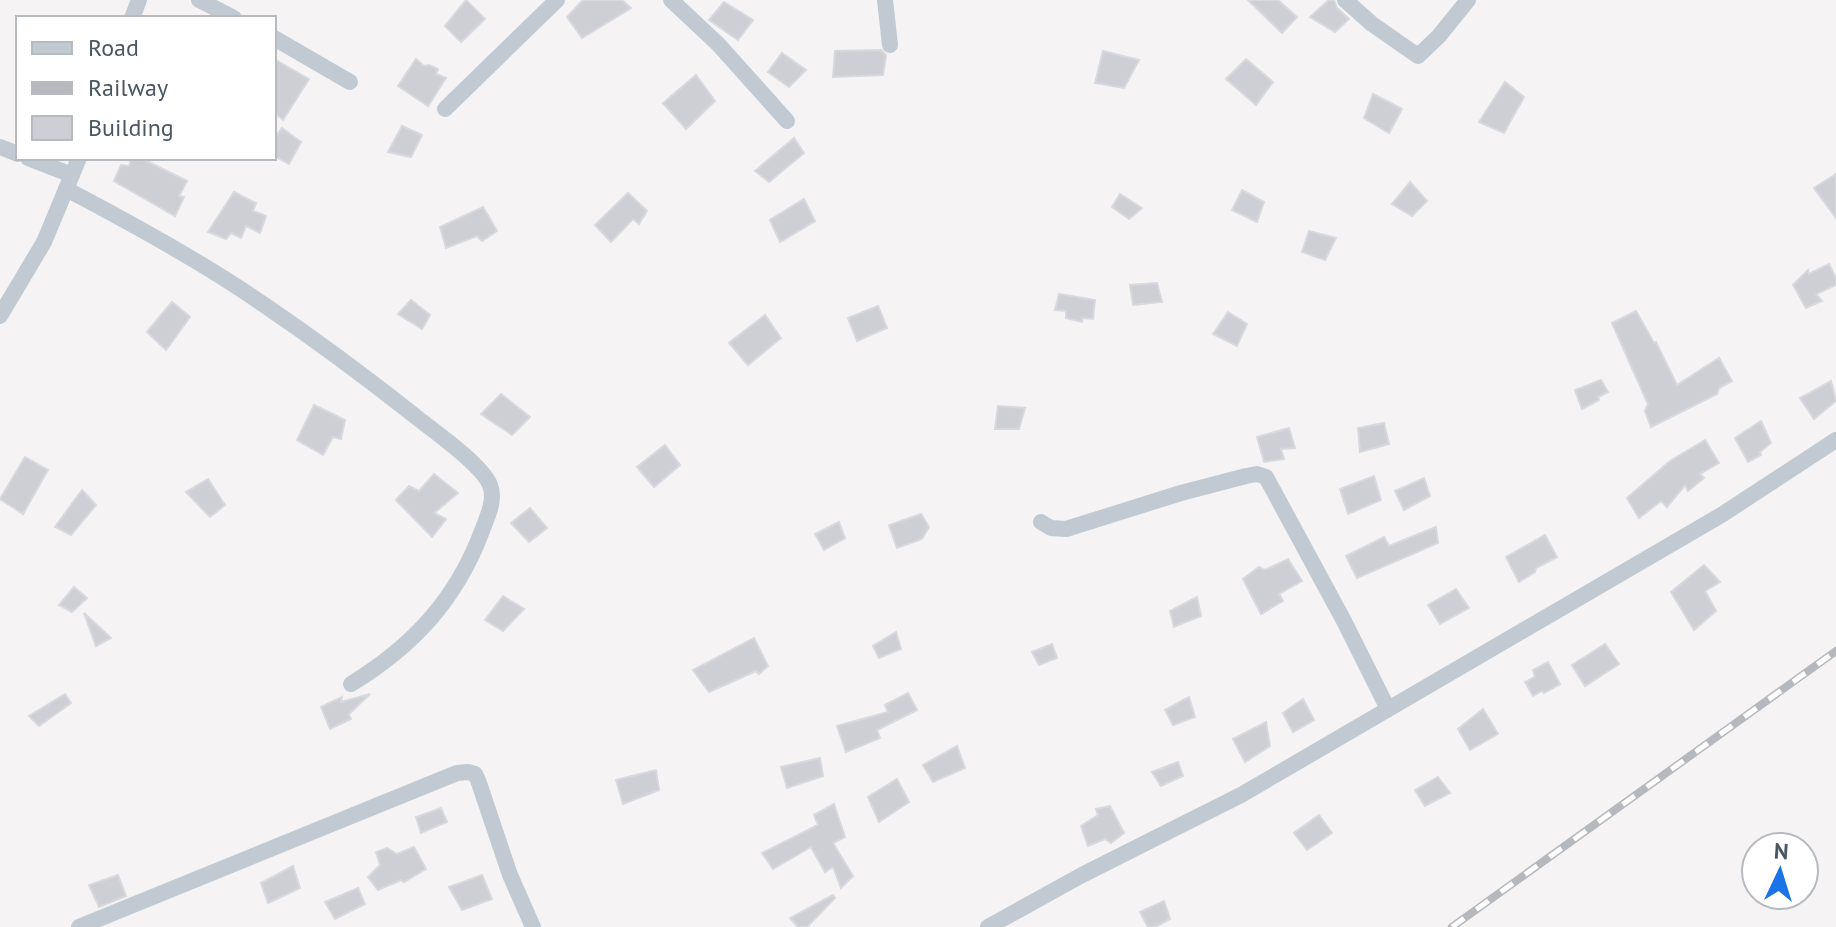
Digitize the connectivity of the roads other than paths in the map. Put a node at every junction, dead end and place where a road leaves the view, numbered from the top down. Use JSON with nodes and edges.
{"nodes":[{"id":1,"x":199,"y":0,"type":"edge"},
{"id":2,"x":557,"y":0,"type":"edge"},
{"id":3,"x":671,"y":0,"type":"edge"},
{"id":4,"x":885,"y":0,"type":"edge"},
{"id":5,"x":1345,"y":0,"type":"edge"},
{"id":6,"x":1468,"y":0,"type":"edge"},
{"id":7,"x":230,"y":16,"type":"edge"},
{"id":8,"x":276,"y":39,"type":"edge"},
{"id":9,"x":890,"y":45,"type":"dead end"},
{"id":10,"x":350,"y":82,"type":"dead end"},
{"id":11,"x":445,"y":109,"type":"dead end"},
{"id":12,"x":787,"y":121,"type":"dead end"},
{"id":13,"x":31,"y":160,"type":"edge"},
{"id":14,"x":78,"y":160,"type":"edge"},
{"id":15,"x":69,"y":182,"type":"junction"},
{"id":16,"x":0,"y":316,"type":"edge"},
{"id":17,"x":1836,"y":440,"type":"edge"},
{"id":18,"x":1041,"y":522,"type":"dead end"},
{"id":19,"x":351,"y":684,"type":"dead end"},
{"id":20,"x":1388,"y":709,"type":"junction"},
{"id":21,"x":79,"y":927,"type":"edge"},
{"id":22,"x":533,"y":927,"type":"edge"},
{"id":23,"x":988,"y":927,"type":"edge"}],
"edges":[{"from":1,"to":7,"type":"street"},
{"from":2,"to":11,"type":"street"},
{"from":3,"to":12,"type":"street"},
{"from":4,"to":9,"type":"street"},
{"from":5,"to":6,"type":"street"},
{"from":8,"to":10,"type":"street"},
{"from":13,"to":15,"type":"street"},
{"from":14,"to":15,"type":"street"},
{"from":15,"to":16,"type":"street"},
{"from":15,"to":19,"type":"street"},
{"from":17,"to":20,"type":"street"},
{"from":18,"to":20,"type":"street"},
{"from":20,"to":23,"type":"street"},
{"from":21,"to":22,"type":"street"}]}
